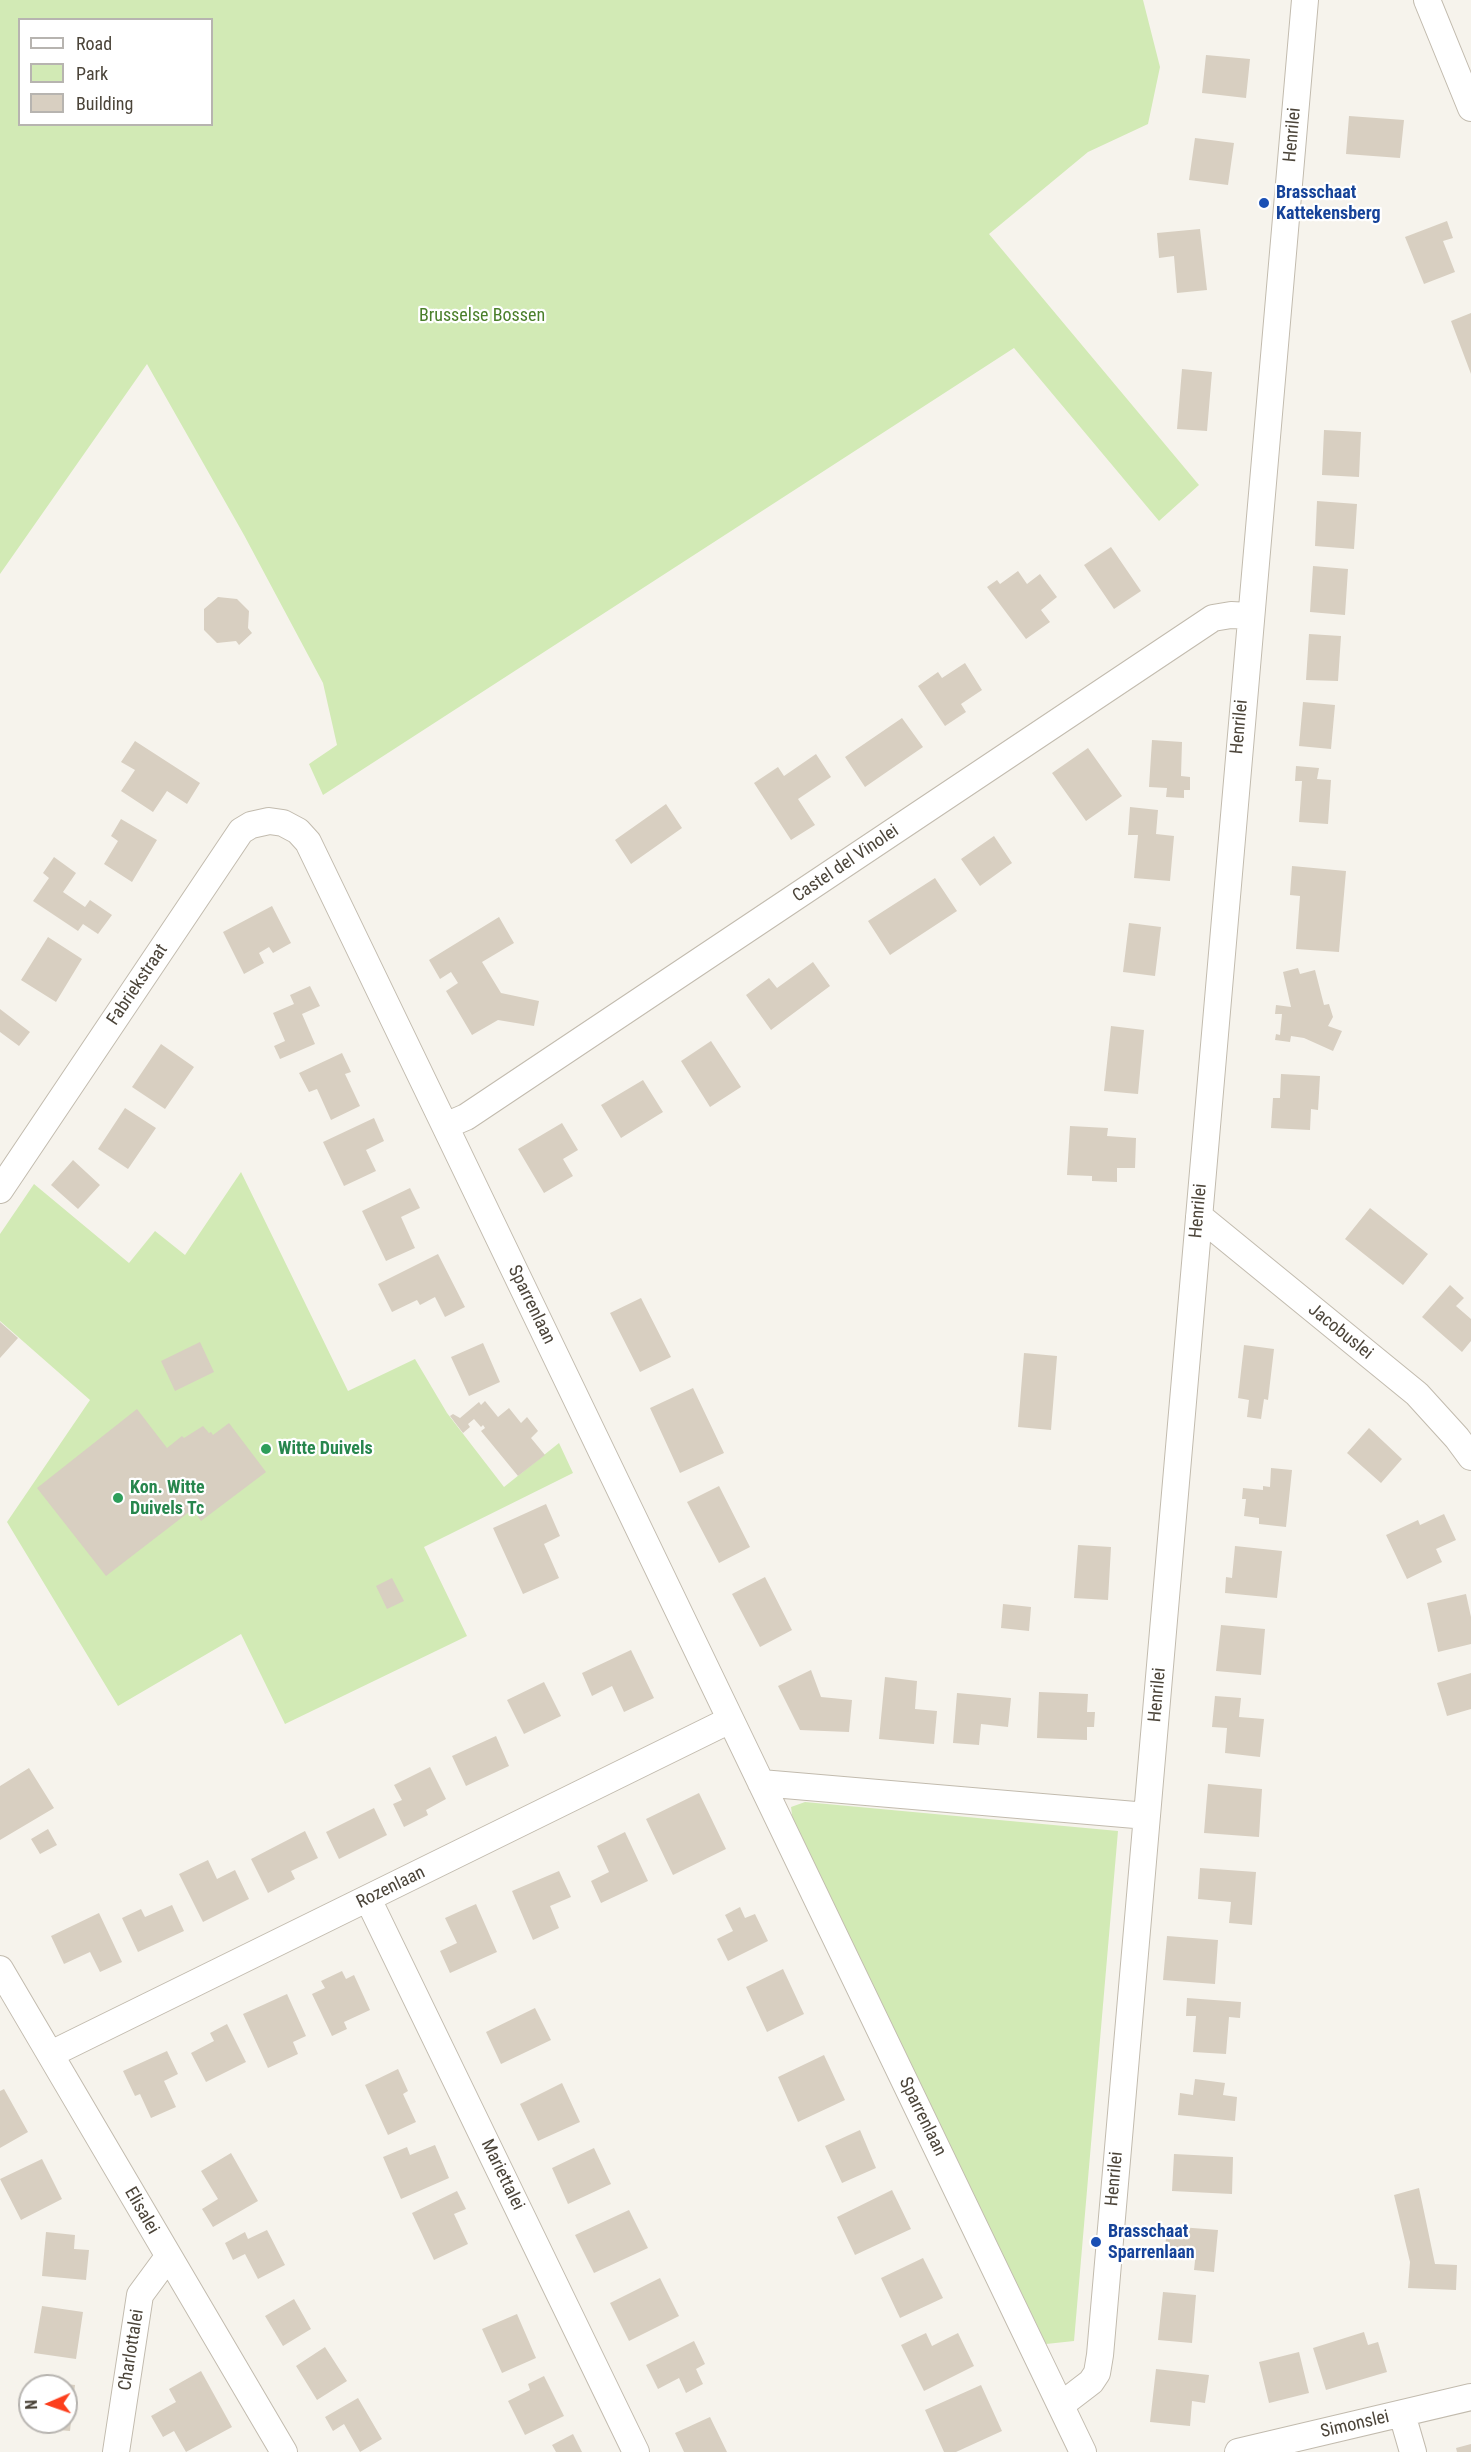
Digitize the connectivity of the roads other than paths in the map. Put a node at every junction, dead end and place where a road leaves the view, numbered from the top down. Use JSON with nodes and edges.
{"nodes":[{"id":1,"x":1305,"y":0,"type":"edge"},
{"id":2,"x":1427,"y":0,"type":"edge"},
{"id":3,"x":1471,"y":108,"type":"edge"},
{"id":4,"x":1250,"y":616,"type":"junction"},
{"id":5,"x":298,"y":831,"type":"joint"},
{"id":6,"x":445,"y":1126,"type":"junction"},
{"id":7,"x":0,"y":1190,"type":"edge"},
{"id":8,"x":1198,"y":1216,"type":"junction"},
{"id":9,"x":1471,"y":1457,"type":"edge"},
{"id":10,"x":730,"y":1720,"type":"junction"},
{"id":11,"x":761,"y":1783,"type":"junction"},
{"id":12,"x":1147,"y":1816,"type":"junction"},
{"id":13,"x":368,"y":1899,"type":"junction"},
{"id":14,"x":0,"y":1969,"type":"edge"},
{"id":15,"x":51,"y":2054,"type":"junction"},
{"id":16,"x":168,"y":2257,"type":"junction"},
{"id":17,"x":1471,"y":2397,"type":"edge"},
{"id":18,"x":1060,"y":2404,"type":"junction"},
{"id":19,"x":1402,"y":2414,"type":"junction"},
{"id":20,"x":116,"y":2452,"type":"edge"},
{"id":21,"x":284,"y":2452,"type":"edge"},
{"id":22,"x":636,"y":2452,"type":"edge"},
{"id":23,"x":1083,"y":2452,"type":"edge"},
{"id":24,"x":1238,"y":2452,"type":"edge"},
{"id":25,"x":1413,"y":2452,"type":"edge"}],
"edges":[{"from":1,"to":4,"type":"street","name":"Henrilei"},
{"from":2,"to":3,"type":"street"},
{"from":4,"to":6,"type":"street","name":"Castel del Vinolei"},
{"from":4,"to":8,"type":"street","name":"Henrilei"},
{"from":5,"to":6,"type":"street","name":"Sparrenlaan"},
{"from":5,"to":7,"type":"street","name":"Fabriekstraat"},
{"from":6,"to":10,"type":"street","name":"Sparrenlaan"},
{"from":8,"to":9,"type":"street","name":"Jacobuslei"},
{"from":8,"to":12,"type":"street","name":"Henrilei"},
{"from":10,"to":11,"type":"street","name":"Sparrenlaan"},
{"from":10,"to":13,"type":"street","name":"Rozenlaan"},
{"from":11,"to":12,"type":"street"},
{"from":11,"to":18,"type":"street","name":"Sparrenlaan"},
{"from":12,"to":18,"type":"street","name":"Henrilei"},
{"from":13,"to":15,"type":"street","name":"Rozenlaan"},
{"from":13,"to":22,"type":"street","name":"Mariettalei"},
{"from":14,"to":15,"type":"street","name":"Elisalei"},
{"from":15,"to":16,"type":"street","name":"Elisalei"},
{"from":16,"to":20,"type":"street","name":"Charlottalei"},
{"from":16,"to":21,"type":"street","name":"Elisalei"},
{"from":17,"to":19,"type":"street","name":"Simonslei"},
{"from":18,"to":23,"type":"street","name":"Sparrenlaan"},
{"from":19,"to":24,"type":"street","name":"Simonslei"},
{"from":19,"to":25,"type":"street"}]}
